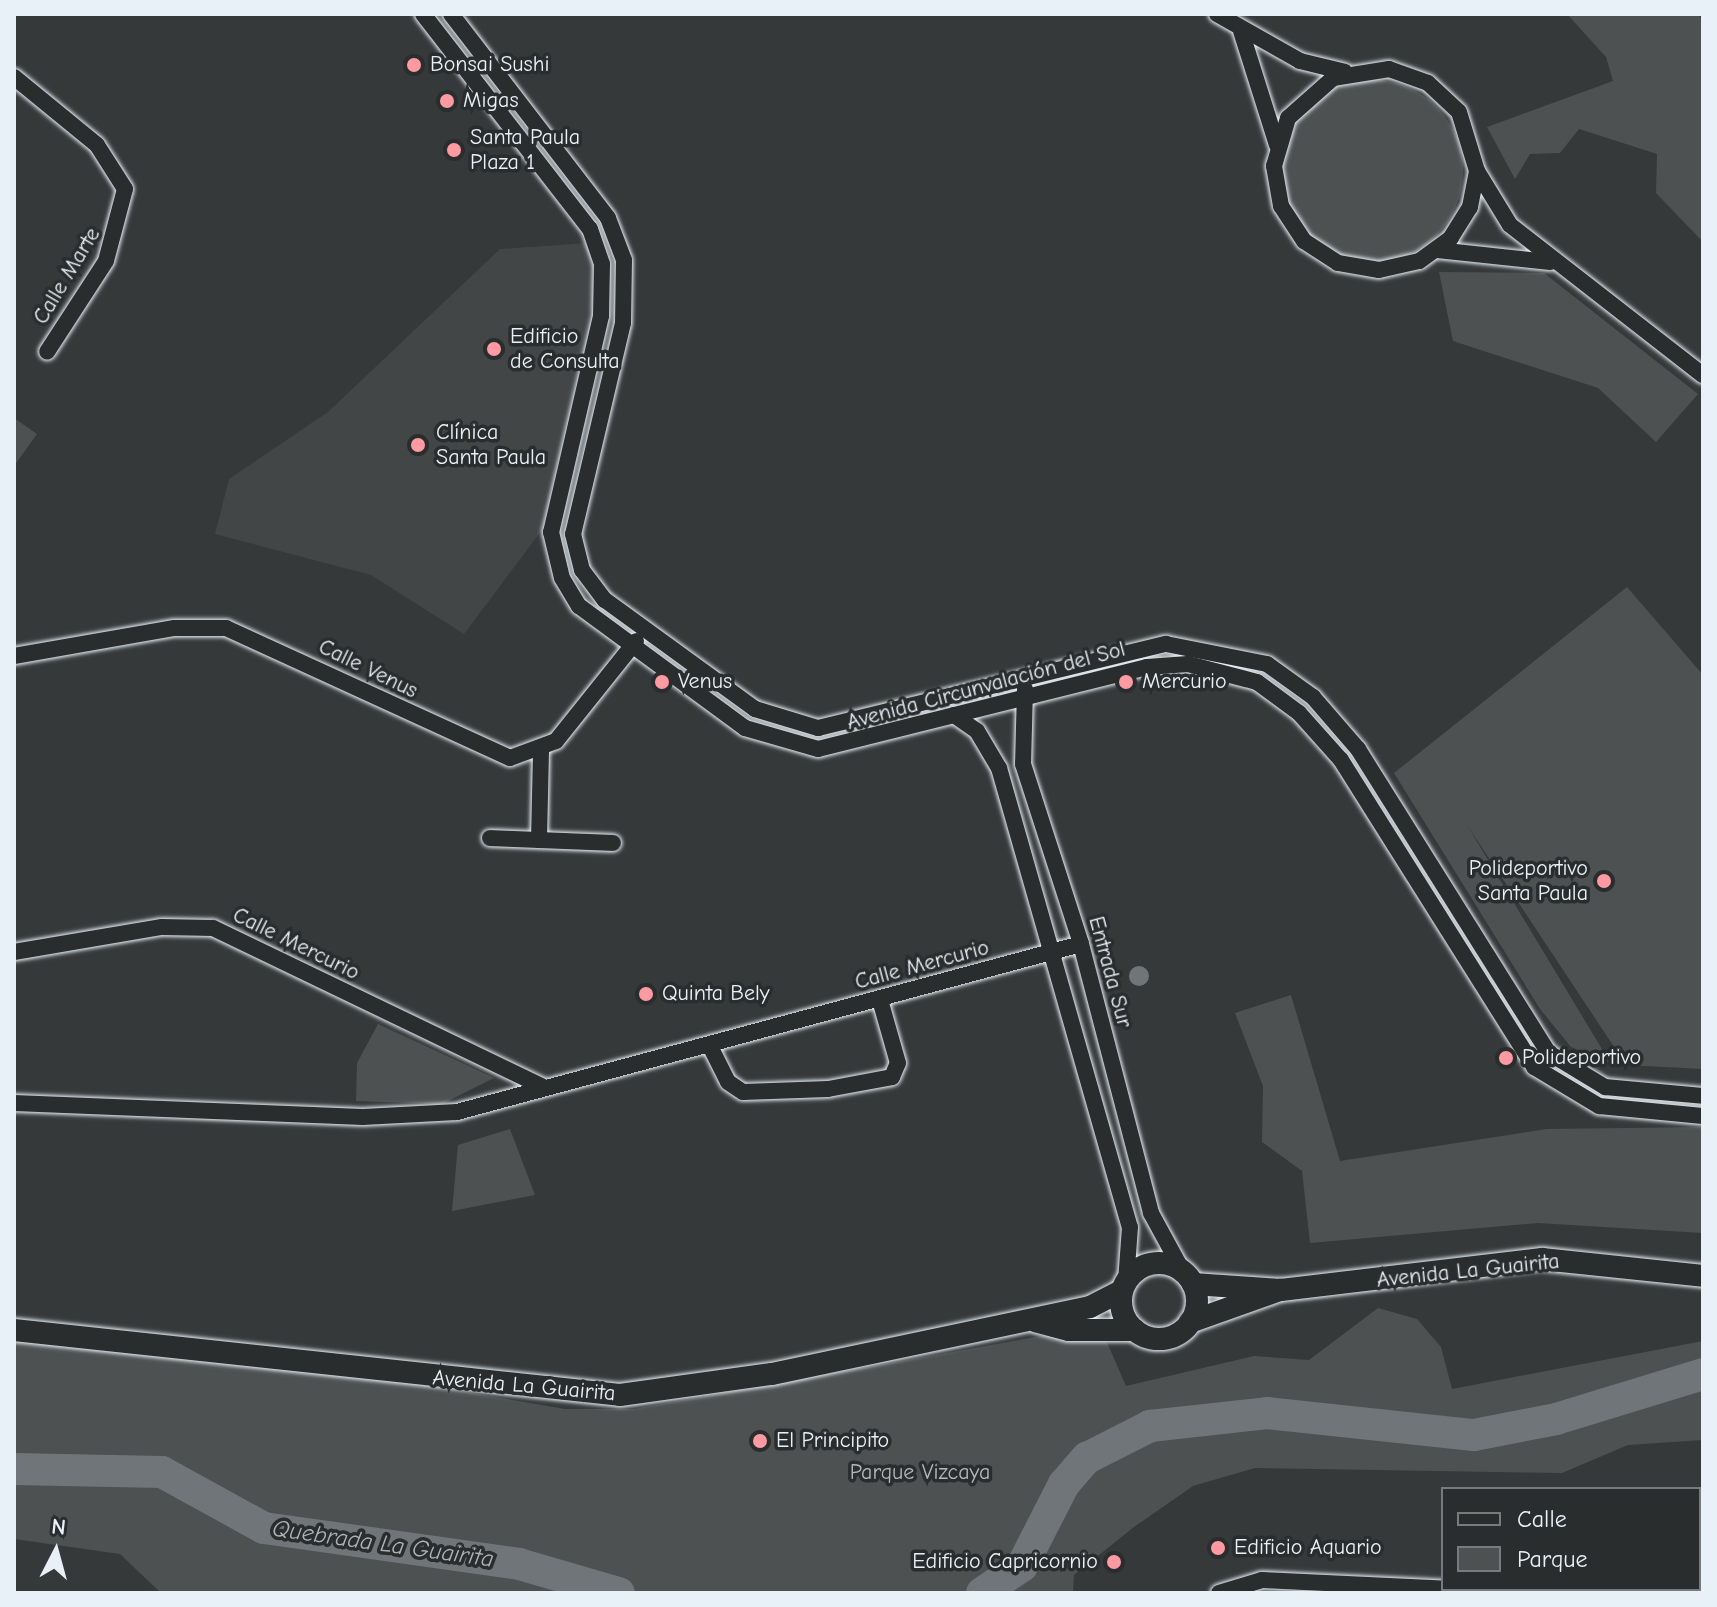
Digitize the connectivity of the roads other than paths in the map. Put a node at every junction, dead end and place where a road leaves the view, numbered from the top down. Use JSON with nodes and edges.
{"nodes":[{"id":1,"x":423,"y":14,"type":"edge"},
{"id":2,"x":451,"y":14,"type":"edge"},
{"id":3,"x":1217,"y":14,"type":"edge"},
{"id":4,"x":1241,"y":31,"type":"junction"},
{"id":5,"x":1347,"y":73,"type":"junction"},
{"id":6,"x":14,"y":77,"type":"edge"},
{"id":7,"x":1277,"y":145,"type":"junction"},
{"id":8,"x":1477,"y":171,"type":"junction"},
{"id":9,"x":1437,"y":250,"type":"junction"},
{"id":10,"x":1550,"y":262,"type":"junction"},
{"id":11,"x":47,"y":352,"type":"dead end"},
{"id":12,"x":1703,"y":375,"type":"edge"},
{"id":13,"x":642,"y":629,"type":"junction"},
{"id":14,"x":632,"y":648,"type":"junction"},
{"id":15,"x":14,"y":656,"type":"edge"},
{"id":16,"x":1020,"y":677,"type":"junction"},
{"id":17,"x":1026,"y":697,"type":"junction"},
{"id":18,"x":948,"y":698,"type":"junction"},
{"id":19,"x":960,"y":719,"type":"junction"},
{"id":20,"x":541,"y":751,"type":"junction"},
{"id":21,"x":490,"y":838,"type":"dead end"},
{"id":22,"x":539,"y":840,"type":"junction"},
{"id":23,"x":613,"y":843,"type":"dead end"},
{"id":24,"x":1081,"y":944,"type":"junction"},
{"id":25,"x":14,"y":952,"type":"edge"},
{"id":26,"x":1050,"y":952,"type":"junction"},
{"id":27,"x":880,"y":1000,"type":"junction"},
{"id":28,"x":710,"y":1046,"type":"junction"},
{"id":29,"x":542,"y":1086,"type":"junction"},
{"id":30,"x":1658,"y":1095,"type":"junction"},
{"id":31,"x":1703,"y":1096,"type":"edge"},
{"id":32,"x":14,"y":1103,"type":"edge"},
{"id":33,"x":1657,"y":1116,"type":"junction"},
{"id":34,"x":1703,"y":1116,"type":"edge"},
{"id":35,"x":1703,"y":1276,"type":"edge"},
{"id":36,"x":1188,"y":1278,"type":"junction"},
{"id":37,"x":1124,"y":1287,"type":"junction"},
{"id":38,"x":1281,"y":1290,"type":"junction"},
{"id":39,"x":1030,"y":1320,"type":"junction"},
{"id":40,"x":1190,"y":1322,"type":"junction"},
{"id":41,"x":14,"y":1330,"type":"edge"},
{"id":42,"x":1135,"y":1330,"type":"junction"},
{"id":43,"x":1441,"y":1588,"type":"edge"},
{"id":44,"x":1219,"y":1593,"type":"edge"}],
"edges":[{"from":1,"to":14,"type":"street","name":"Avenida Circunvalación del Sol"},
{"from":2,"to":13,"type":"street","name":"Avenida Circunvalación del Sol"},
{"from":3,"to":4,"type":"street"},
{"from":4,"to":5,"type":"street"},
{"from":4,"to":7,"type":"street"},
{"from":5,"to":7,"type":"street"},
{"from":5,"to":8,"type":"street"},
{"from":6,"to":11,"type":"street","name":"Calle Marte"},
{"from":7,"to":9,"type":"street"},
{"from":8,"to":9,"type":"street"},
{"from":8,"to":10,"type":"street"},
{"from":9,"to":10,"type":"street"},
{"from":10,"to":12,"type":"street"},
{"from":13,"to":14,"type":"street"},
{"from":13,"to":18,"type":"street","name":"Avenida Circunvalación del Sol"},
{"from":14,"to":19,"type":"street","name":"Avenida Circunvalación del Sol"},
{"from":14,"to":20,"type":"street"},
{"from":15,"to":20,"type":"street","name":"Calle Venus"},
{"from":16,"to":17,"type":"street","name":"Entrada Sur"},
{"from":16,"to":18,"type":"street","name":"Avenida Circunvalación del Sol"},
{"from":16,"to":30,"type":"street","name":"Avenida Circunvalación del Sol"},
{"from":17,"to":19,"type":"street","name":"Avenida Circunvalación del Sol"},
{"from":17,"to":24,"type":"street","name":"Entrada Sur"},
{"from":17,"to":33,"type":"street","name":"Avenida Circunvalación del Sol"},
{"from":18,"to":19,"type":"street"},
{"from":19,"to":26,"type":"street"},
{"from":20,"to":22,"type":"street"},
{"from":21,"to":22,"type":"street"},
{"from":22,"to":23,"type":"street"},
{"from":24,"to":26,"type":"street","name":"Calle Mercurio"},
{"from":24,"to":36,"type":"street","name":"Entrada Sur"},
{"from":25,"to":29,"type":"street","name":"Calle Mercurio"},
{"from":26,"to":27,"type":"street","name":"Calle Mercurio"},
{"from":26,"to":37,"type":"street"},
{"from":27,"to":28,"type":"street","name":"Calle Mercurio"},
{"from":27,"to":28,"type":"street"},
{"from":28,"to":29,"type":"street","name":"Calle Mercurio"},
{"from":29,"to":32,"type":"street","name":"Calle Mercurio"},
{"from":30,"to":31,"type":"street","name":"Avenida Circunvalación del Sol"},
{"from":30,"to":33,"type":"street"},
{"from":33,"to":34,"type":"street","name":"Avenida Circunvalación del Sol"},
{"from":35,"to":38,"type":"street","name":"Avenida La Guairita"},
{"from":36,"to":37,"type":"street","name":"Avenida La Guairita"},
{"from":36,"to":38,"type":"street","name":"Avenida La Guairita"},
{"from":36,"to":40,"type":"street"},
{"from":37,"to":39,"type":"street","name":"Avenida La Guairita"},
{"from":37,"to":42,"type":"street"},
{"from":38,"to":40,"type":"street","name":"Avenida La Guairita"},
{"from":39,"to":41,"type":"street","name":"Avenida La Guairita"},
{"from":39,"to":42,"type":"street","name":"Avenida La Guairita"},
{"from":40,"to":42,"type":"street","name":"Avenida La Guairita"},
{"from":43,"to":44,"type":"street"}]}
